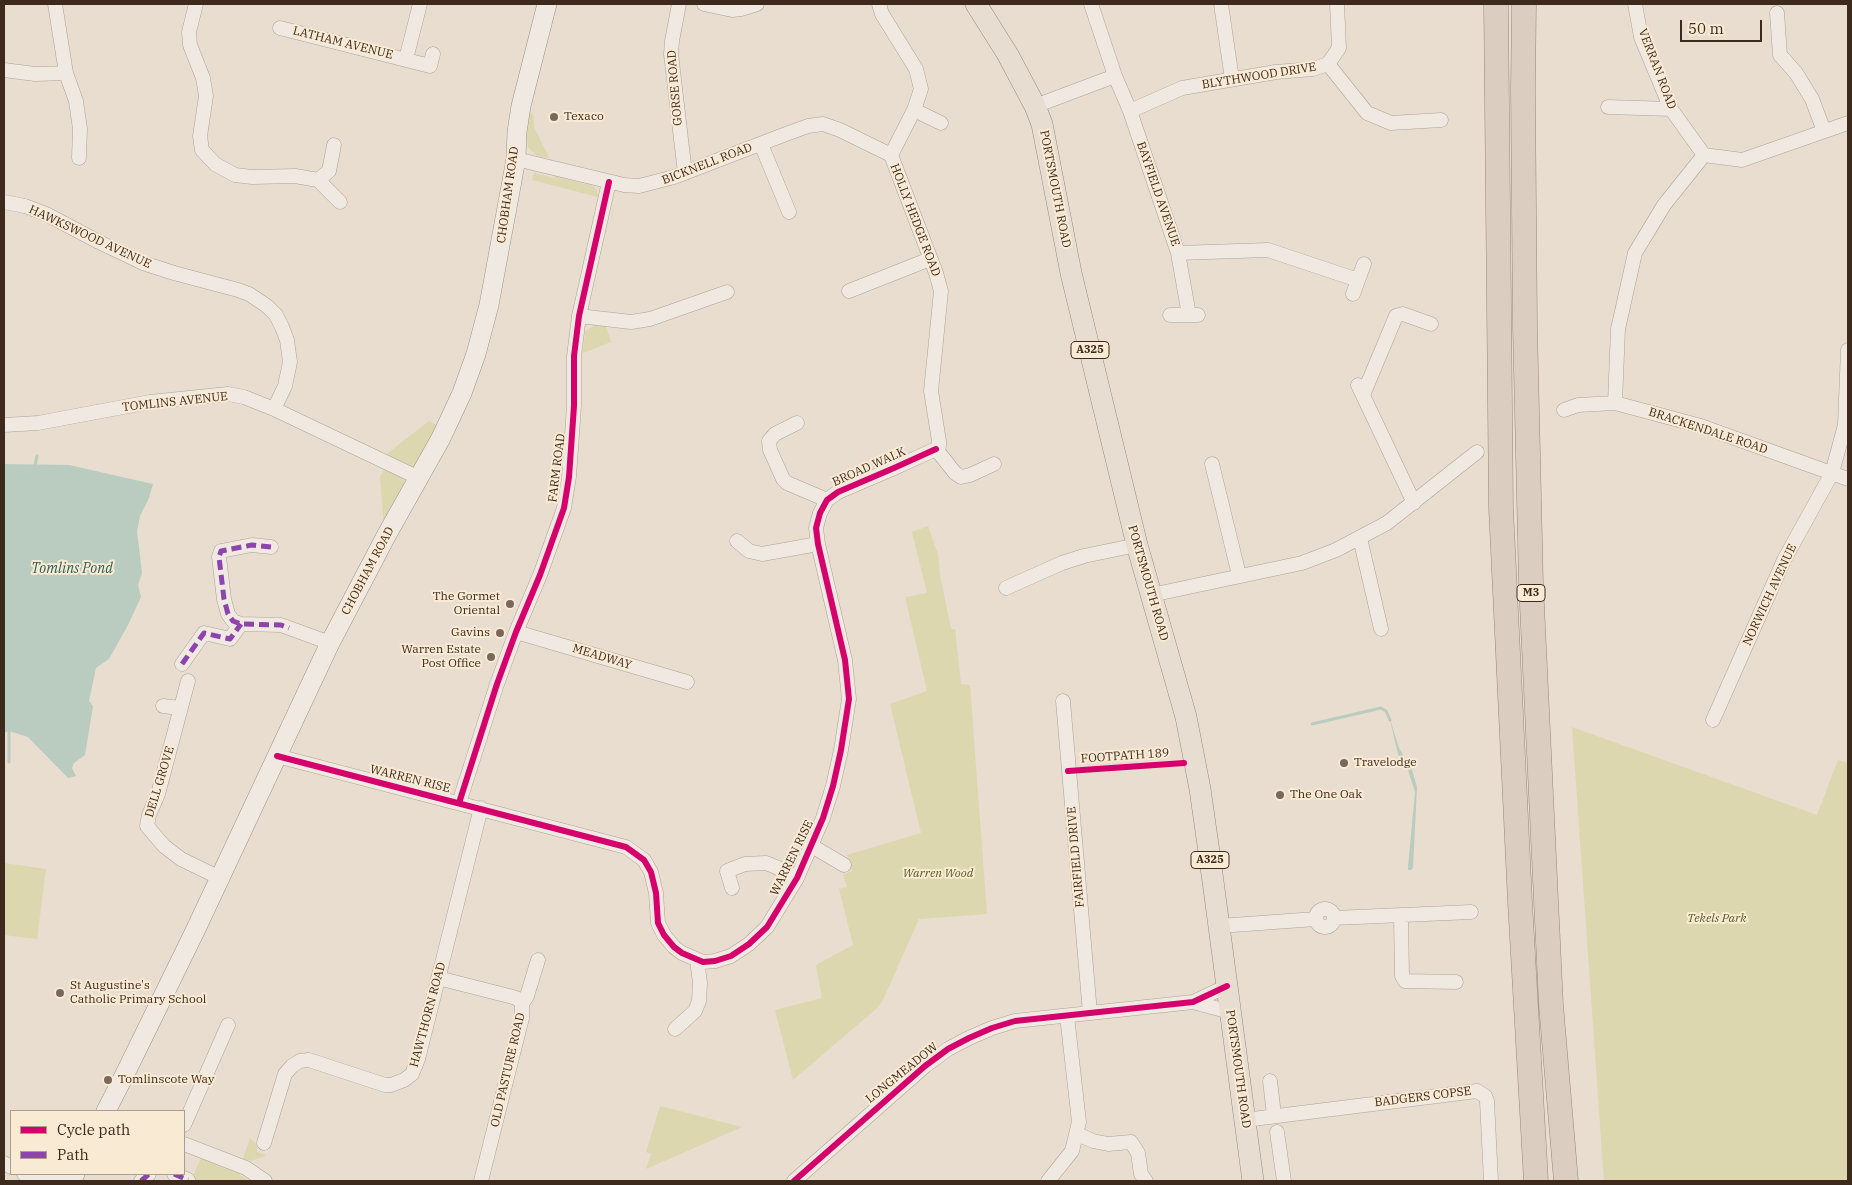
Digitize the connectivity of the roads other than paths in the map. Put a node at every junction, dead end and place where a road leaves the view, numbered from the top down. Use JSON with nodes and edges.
{"nodes":[{"id":1,"x":55,"y":4,"type":"edge"},
{"id":2,"x":196,"y":4,"type":"edge"},
{"id":3,"x":420,"y":4,"type":"edge"},
{"id":4,"x":547,"y":4,"type":"edge"},
{"id":5,"x":679,"y":4,"type":"edge"},
{"id":6,"x":704,"y":4,"type":"edge"},
{"id":7,"x":757,"y":4,"type":"edge"},
{"id":8,"x":879,"y":4,"type":"edge"},
{"id":9,"x":976,"y":4,"type":"edge"},
{"id":10,"x":1091,"y":4,"type":"edge"},
{"id":11,"x":1221,"y":4,"type":"edge"},
{"id":12,"x":1337,"y":4,"type":"edge"},
{"id":13,"x":1496,"y":4,"type":"edge"},
{"id":14,"x":1524,"y":4,"type":"edge"},
{"id":15,"x":1635,"y":4,"type":"edge"},
{"id":16,"x":1777,"y":13,"type":"dead end"},
{"id":17,"x":280,"y":28,"type":"dead end"},
{"id":18,"x":433,"y":54,"type":"dead end"},
{"id":19,"x":406,"y":59,"type":"junction"},
{"id":20,"x":1328,"y":64,"type":"junction"},
{"id":21,"x":4,"y":70,"type":"edge"},
{"id":22,"x":66,"y":74,"type":"junction"},
{"id":23,"x":1115,"y":76,"type":"junction"},
{"id":24,"x":1232,"y":79,"type":"junction"},
{"id":25,"x":1035,"y":106,"type":"junction"},
{"id":26,"x":1608,"y":107,"type":"dead end"},
{"id":27,"x":914,"y":110,"type":"junction"},
{"id":28,"x":1670,"y":110,"type":"junction"},
{"id":29,"x":1130,"y":111,"type":"junction"},
{"id":30,"x":1441,"y":120,"type":"dead end"},
{"id":31,"x":1848,"y":123,"type":"edge"},
{"id":32,"x":942,"y":124,"type":"dead end"},
{"id":33,"x":1824,"y":131,"type":"junction"},
{"id":34,"x":761,"y":144,"type":"junction"},
{"id":35,"x":334,"y":145,"type":"dead end"},
{"id":36,"x":891,"y":155,"type":"junction"},
{"id":37,"x":1704,"y":155,"type":"junction"},
{"id":38,"x":79,"y":157,"type":"dead end"},
{"id":39,"x":516,"y":159,"type":"junction"},
{"id":40,"x":685,"y":173,"type":"junction"},
{"id":41,"x":318,"y":180,"type":"junction"},
{"id":42,"x":609,"y":182,"type":"junction"},
{"id":43,"x":4,"y":202,"type":"edge"},
{"id":44,"x":340,"y":202,"type":"dead end"},
{"id":45,"x":789,"y":212,"type":"dead end"},
{"id":46,"x":1178,"y":253,"type":"junction"},
{"id":47,"x":930,"y":259,"type":"junction"},
{"id":48,"x":1364,"y":264,"type":"dead end"},
{"id":49,"x":1358,"y":280,"type":"junction"},
{"id":50,"x":852,"y":286,"type":"dead end"},
{"id":51,"x":727,"y":292,"type":"dead end"},
{"id":52,"x":1353,"y":294,"type":"dead end"},
{"id":53,"x":1170,"y":315,"type":"dead end"},
{"id":54,"x":579,"y":316,"type":"junction"},
{"id":55,"x":1430,"y":324,"type":"dead end"},
{"id":56,"x":1848,"y":350,"type":"edge"},
{"id":57,"x":1615,"y":403,"type":"junction"},
{"id":58,"x":274,"y":409,"type":"junction"},
{"id":59,"x":1564,"y":410,"type":"dead end"},
{"id":60,"x":789,"y":422,"type":"dead end"},
{"id":61,"x":4,"y":425,"type":"edge"},
{"id":62,"x":936,"y":449,"type":"junction"},
{"id":63,"x":1477,"y":452,"type":"dead end"},
{"id":64,"x":994,"y":464,"type":"dead end"},
{"id":65,"x":1212,"y":464,"type":"dead end"},
{"id":66,"x":1832,"y":473,"type":"junction"},
{"id":67,"x":419,"y":478,"type":"junction"},
{"id":68,"x":1848,"y":479,"type":"edge"},
{"id":69,"x":827,"y":500,"type":"junction"},
{"id":70,"x":1414,"y":503,"type":"junction"},
{"id":71,"x":1360,"y":538,"type":"junction"},
{"id":72,"x":737,"y":541,"type":"dead end"},
{"id":73,"x":818,"y":544,"type":"junction"},
{"id":74,"x":1137,"y":545,"type":"junction"},
{"id":75,"x":271,"y":547,"type":"dead end"},
{"id":76,"x":1239,"y":575,"type":"junction"},
{"id":77,"x":1006,"y":588,"type":"dead end"},
{"id":78,"x":1151,"y":595,"type":"junction"},
{"id":79,"x":240,"y":624,"type":"junction"},
{"id":80,"x":1381,"y":630,"type":"dead end"},
{"id":81,"x":516,"y":632,"type":"junction"},
{"id":82,"x":330,"y":643,"type":"junction"},
{"id":83,"x":182,"y":664,"type":"dead end"},
{"id":84,"x":188,"y":681,"type":"dead end"},
{"id":85,"x":687,"y":682,"type":"dead end"},
{"id":86,"x":1063,"y":701,"type":"dead end"},
{"id":87,"x":164,"y":706,"type":"dead end"},
{"id":88,"x":180,"y":708,"type":"junction"},
{"id":89,"x":1713,"y":720,"type":"dead end"},
{"id":90,"x":277,"y":756,"type":"junction"},
{"id":91,"x":459,"y":803,"type":"junction"},
{"id":92,"x":481,"y":808,"type":"junction"},
{"id":93,"x":812,"y":846,"type":"junction"},
{"id":94,"x":844,"y":865,"type":"dead end"},
{"id":95,"x":220,"y":878,"type":"junction"},
{"id":96,"x":797,"y":878,"type":"junction"},
{"id":97,"x":732,"y":888,"type":"dead end"},
{"id":98,"x":1471,"y":912,"type":"dead end"},
{"id":99,"x":1401,"y":916,"type":"junction"},
{"id":100,"x":1219,"y":926,"type":"junction"},
{"id":101,"x":538,"y":960,"type":"dead end"},
{"id":102,"x":697,"y":960,"type":"junction"},
{"id":103,"x":438,"y":978,"type":"junction"},
{"id":104,"x":1456,"y":982,"type":"dead end"},
{"id":105,"x":1226,"y":986,"type":"junction"},
{"id":106,"x":1193,"y":1002,"type":"junction"},
{"id":107,"x":522,"y":1004,"type":"junction"},
{"id":108,"x":1090,"y":1012,"type":"junction"},
{"id":109,"x":1230,"y":1012,"type":"junction"},
{"id":110,"x":1067,"y":1016,"type":"junction"},
{"id":111,"x":228,"y":1025,"type":"dead end"},
{"id":112,"x":675,"y":1029,"type":"dead end"},
{"id":113,"x":1270,"y":1081,"type":"dead end"},
{"id":114,"x":107,"y":1110,"type":"edge"},
{"id":115,"x":1274,"y":1115,"type":"junction"},
{"id":116,"x":1245,"y":1120,"type":"junction"},
{"id":117,"x":185,"y":1122,"type":"edge"},
{"id":118,"x":1277,"y":1132,"type":"dead end"},
{"id":119,"x":1077,"y":1134,"type":"junction"},
{"id":120,"x":264,"y":1143,"type":"dead end"},
{"id":121,"x":185,"y":1144,"type":"edge"},
{"id":122,"x":26,"y":1175,"type":"edge"},
{"id":123,"x":48,"y":1175,"type":"edge"},
{"id":124,"x":176,"y":1175,"type":"edge"},
{"id":125,"x":188,"y":1180,"type":"dead end"},
{"id":126,"x":38,"y":1181,"type":"edge"},
{"id":127,"x":63,"y":1181,"type":"edge"},
{"id":128,"x":265,"y":1181,"type":"edge"},
{"id":129,"x":481,"y":1181,"type":"edge"},
{"id":130,"x":794,"y":1181,"type":"edge"},
{"id":131,"x":1048,"y":1181,"type":"edge"},
{"id":132,"x":1146,"y":1181,"type":"edge"},
{"id":133,"x":1253,"y":1181,"type":"edge"},
{"id":134,"x":1284,"y":1181,"type":"edge"},
{"id":135,"x":1491,"y":1181,"type":"edge"},
{"id":136,"x":1536,"y":1181,"type":"edge"},
{"id":137,"x":1566,"y":1181,"type":"edge"}],
"edges":[{"from":1,"to":22,"type":"street"},
{"from":2,"to":41,"type":"street"},
{"from":3,"to":19,"type":"street","name":"LATHAM AVENUE"},
{"from":4,"to":39,"type":"main road","name":"CHOBHAM ROAD"},
{"from":5,"to":40,"type":"street","name":"GORSE ROAD"},
{"from":6,"to":7,"type":"street"},
{"from":8,"to":27,"type":"street"},
{"from":9,"to":25,"type":"main road","name":"PORTSMOUTH ROAD","number":"A325"},
{"from":10,"to":23,"type":"street","name":"BAYFIELD AVENUE"},
{"from":11,"to":24,"type":"street"},
{"from":12,"to":20,"type":"street","name":"BLYTHWOOD DRIVE"},
{"from":13,"to":136,"type":"highway","number":"M3"},
{"from":14,"to":137,"type":"highway","number":"M3"},
{"from":15,"to":28,"type":"street","name":"VERRAN ROAD"},
{"from":16,"to":33,"type":"street"},
{"from":17,"to":19,"type":"street","name":"LATHAM AVENUE"},
{"from":18,"to":19,"type":"street","name":"LATHAM AVENUE"},
{"from":20,"to":24,"type":"street","name":"BLYTHWOOD DRIVE"},
{"from":20,"to":30,"type":"street"},
{"from":21,"to":22,"type":"street"},
{"from":22,"to":38,"type":"street"},
{"from":23,"to":25,"type":"street"},
{"from":23,"to":29,"type":"street","name":"BAYFIELD AVENUE"},
{"from":24,"to":29,"type":"street","name":"BLYTHWOOD DRIVE"},
{"from":25,"to":74,"type":"main road","name":"PORTSMOUTH ROAD","number":"A325"},
{"from":26,"to":28,"type":"street"},
{"from":27,"to":32,"type":"street"},
{"from":27,"to":36,"type":"street"},
{"from":28,"to":37,"type":"street","name":"VERRAN ROAD"},
{"from":29,"to":46,"type":"street","name":"BAYFIELD AVENUE"},
{"from":31,"to":33,"type":"street"},
{"from":33,"to":37,"type":"street"},
{"from":34,"to":36,"type":"street","name":"BICKNELL ROAD"},
{"from":34,"to":40,"type":"street","name":"BICKNELL ROAD"},
{"from":34,"to":45,"type":"street"},
{"from":35,"to":41,"type":"street"},
{"from":36,"to":47,"type":"street","name":"HOLLY HEDGE ROAD"},
{"from":37,"to":57,"type":"street"},
{"from":39,"to":42,"type":"street","name":"BICKNELL ROAD"},
{"from":39,"to":67,"type":"main road","name":"CHOBHAM ROAD"},
{"from":40,"to":42,"type":"street","name":"BICKNELL ROAD"},
{"from":41,"to":44,"type":"street"},
{"from":42,"to":54,"type":"street","name":"FARM ROAD"},
{"from":43,"to":58,"type":"street","name":"HAWKSWOOD AVENUE"},
{"from":46,"to":49,"type":"street"},
{"from":46,"to":53,"type":"street","name":"BAYFIELD AVENUE"},
{"from":47,"to":50,"type":"street"},
{"from":47,"to":62,"type":"street","name":"HOLLY HEDGE ROAD"},
{"from":48,"to":49,"type":"street"},
{"from":49,"to":52,"type":"street"},
{"from":51,"to":54,"type":"street"},
{"from":54,"to":81,"type":"street","name":"FARM ROAD"},
{"from":55,"to":70,"type":"street"},
{"from":56,"to":66,"type":"street","name":"NORWICH AVENUE"},
{"from":57,"to":59,"type":"street","name":"BRACKENDALE ROAD"},
{"from":57,"to":66,"type":"street","name":"BRACKENDALE ROAD"},
{"from":58,"to":61,"type":"street","name":"TOMLINS AVENUE"},
{"from":58,"to":67,"type":"street","name":"TOMLINS AVENUE"},
{"from":60,"to":69,"type":"street"},
{"from":62,"to":64,"type":"street"},
{"from":62,"to":69,"type":"street","name":"BROAD WALK"},
{"from":63,"to":70,"type":"street"},
{"from":65,"to":76,"type":"street"},
{"from":66,"to":68,"type":"street","name":"BRACKENDALE ROAD"},
{"from":66,"to":89,"type":"street","name":"NORWICH AVENUE"},
{"from":67,"to":82,"type":"main road","name":"CHOBHAM ROAD"},
{"from":69,"to":73,"type":"street","name":"BROAD WALK"},
{"from":70,"to":71,"type":"street"},
{"from":71,"to":76,"type":"street"},
{"from":71,"to":80,"type":"street"},
{"from":72,"to":73,"type":"street"},
{"from":73,"to":93,"type":"street","name":"WARREN RISE"},
{"from":74,"to":77,"type":"street"},
{"from":74,"to":78,"type":"main road","name":"PORTSMOUTH ROAD","number":"A325"},
{"from":75,"to":79,"type":"street"},
{"from":76,"to":78,"type":"street"},
{"from":78,"to":100,"type":"main road","name":"PORTSMOUTH ROAD","number":"A325"},
{"from":79,"to":82,"type":"street"},
{"from":79,"to":83,"type":"street"},
{"from":81,"to":85,"type":"street","name":"MEADWAY"},
{"from":81,"to":91,"type":"street","name":"FARM ROAD"},
{"from":82,"to":90,"type":"main road","name":"CHOBHAM ROAD"},
{"from":84,"to":88,"type":"street","name":"DELL GROVE"},
{"from":86,"to":108,"type":"street","name":"FAIRFIELD DRIVE"},
{"from":87,"to":88,"type":"street"},
{"from":88,"to":95,"type":"street","name":"DELL GROVE"},
{"from":90,"to":91,"type":"street","name":"WARREN RISE"},
{"from":90,"to":95,"type":"main road","name":"CHOBHAM ROAD"},
{"from":91,"to":92,"type":"street","name":"WARREN RISE"},
{"from":92,"to":102,"type":"street","name":"WARREN RISE"},
{"from":92,"to":103,"type":"street","name":"HAWTHORN ROAD"},
{"from":93,"to":94,"type":"street","name":"WARREN RISE"},
{"from":93,"to":96,"type":"street","name":"WARREN RISE"},
{"from":95,"to":114,"type":"main road","name":"CHOBHAM ROAD"},
{"from":96,"to":97,"type":"street","name":"WARREN RISE"},
{"from":96,"to":102,"type":"street","name":"WARREN RISE"},
{"from":98,"to":99,"type":"street"},
{"from":99,"to":100,"type":"street"},
{"from":99,"to":104,"type":"street"},
{"from":100,"to":105,"type":"main road","name":"PORTSMOUTH ROAD","number":"A325"},
{"from":101,"to":107,"type":"street","name":"OLD PASTURE ROAD"},
{"from":102,"to":112,"type":"street"},
{"from":103,"to":107,"type":"street"},
{"from":103,"to":120,"type":"street","name":"HAWTHORN ROAD"},
{"from":105,"to":106,"type":"street"},
{"from":105,"to":109,"type":"main road","name":"PORTSMOUTH ROAD","number":"A325"},
{"from":106,"to":108,"type":"street","name":"LONGMEADOW"},
{"from":106,"to":109,"type":"street"},
{"from":107,"to":129,"type":"street","name":"OLD PASTURE ROAD"},
{"from":108,"to":110,"type":"street","name":"LONGMEADOW"},
{"from":109,"to":116,"type":"main road","name":"PORTSMOUTH ROAD","number":"A325"},
{"from":110,"to":119,"type":"street"},
{"from":110,"to":130,"type":"street","name":"LONGMEADOW"},
{"from":111,"to":117,"type":"street"},
{"from":113,"to":115,"type":"street"},
{"from":115,"to":116,"type":"street","name":"BADGERS COPSE"},
{"from":115,"to":135,"type":"street","name":"BADGERS COPSE"},
{"from":116,"to":133,"type":"main road","name":"PORTSMOUTH ROAD","number":"A325"},
{"from":118,"to":134,"type":"street"},
{"from":119,"to":131,"type":"street"},
{"from":119,"to":132,"type":"street"},
{"from":121,"to":128,"type":"street"},
{"from":122,"to":126,"type":"street"},
{"from":123,"to":127,"type":"street"},
{"from":124,"to":125,"type":"street"}]}
